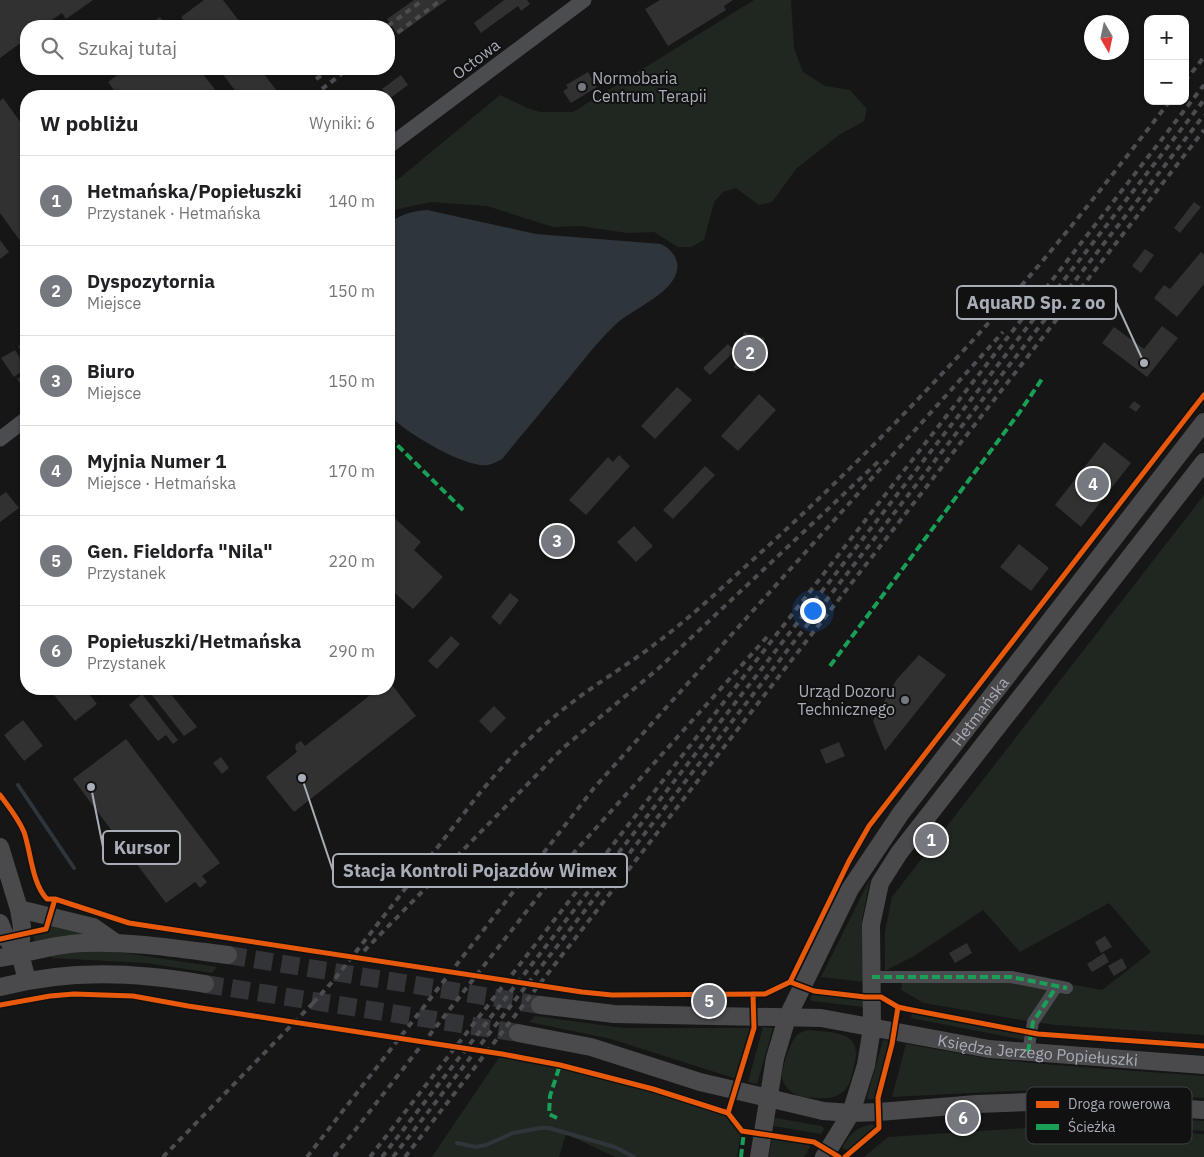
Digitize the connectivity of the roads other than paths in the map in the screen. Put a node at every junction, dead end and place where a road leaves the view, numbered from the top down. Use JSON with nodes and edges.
{"nodes":[{"id":1,"x":584,"y":0,"type":"edge"},
{"id":2,"x":395,"y":142,"type":"edge"},
{"id":3,"x":1204,"y":422,"type":"edge"},
{"id":4,"x":20,"y":424,"type":"edge"},
{"id":5,"x":0,"y":439,"type":"edge"},
{"id":6,"x":1204,"y":462,"type":"edge"},
{"id":7,"x":901,"y":813,"type":"junction"},
{"id":8,"x":0,"y":847,"type":"edge"},
{"id":9,"x":899,"y":853,"type":"junction"},
{"id":10,"x":19,"y":909,"type":"junction"},
{"id":11,"x":0,"y":923,"type":"edge"},
{"id":12,"x":116,"y":943,"type":"junction"},
{"id":13,"x":20,"y":954,"type":"junction"},
{"id":14,"x":228,"y":955,"type":"tunnel mouth"},
{"id":15,"x":0,"y":958,"type":"edge"},
{"id":16,"x":872,"y":977,"type":"junction"},
{"id":17,"x":26,"y":980,"type":"junction"},
{"id":18,"x":205,"y":984,"type":"tunnel mouth"},
{"id":19,"x":0,"y":987,"type":"edge"},
{"id":20,"x":540,"y":1005,"type":"tunnel mouth"},
{"id":21,"x":787,"y":1018,"type":"junction"},
{"id":22,"x":872,"y":1028,"type":"junction"},
{"id":23,"x":518,"y":1033,"type":"tunnel mouth"},
{"id":24,"x":1028,"y":1052,"type":"junction"},
{"id":25,"x":1204,"y":1065,"type":"edge"},
{"id":26,"x":768,"y":1098,"type":"junction"},
{"id":27,"x":1026,"y":1102,"type":"edge"},
{"id":28,"x":851,"y":1113,"type":"junction"},
{"id":29,"x":759,"y":1157,"type":"edge"},
{"id":30,"x":824,"y":1157,"type":"edge"}],
"edges":[{"from":1,"to":2,"type":"street","name":"Octowa"},
{"from":3,"to":7,"type":"main road","name":"Hetmańska"},
{"from":4,"to":5,"type":"street"},
{"from":6,"to":9,"type":"main road","name":"Hetmańska"},
{"from":7,"to":9,"type":"main road"},
{"from":7,"to":21,"type":"main road","name":"Hetmańska"},
{"from":8,"to":10,"type":"main road"},
{"from":9,"to":16,"type":"main road","name":"Hetmańska"},
{"from":10,"to":12,"type":"main road"},
{"from":10,"to":13,"type":"main road"},
{"from":11,"to":13,"type":"main road"},
{"from":12,"to":13,"type":"main road"},
{"from":12,"to":14,"type":"main road"},
{"from":13,"to":15,"type":"main road"},
{"from":13,"to":17,"type":"main road"},
{"from":16,"to":22,"type":"main road","name":"Hetmańska"},
{"from":16,"to":24,"type":"street"},
{"from":17,"to":18,"type":"main road"},
{"from":17,"to":19,"type":"main road"},
{"from":20,"to":21,"type":"main road","name":"Księdza Jerzego Popiełuszki"},
{"from":21,"to":22,"type":"main road","name":"Księdza Jerzego Popiełuszki"},
{"from":21,"to":26,"type":"main road","name":"Hetmańska"},
{"from":22,"to":24,"type":"main road","name":"Księdza Jerzego Popiełuszki"},
{"from":22,"to":28,"type":"main road","name":"Hetmańska"},
{"from":23,"to":26,"type":"main road"},
{"from":24,"to":25,"type":"main road","name":"Księdza Jerzego Popiełuszki"},
{"from":26,"to":28,"type":"main road"},
{"from":26,"to":29,"type":"main road"},
{"from":27,"to":28,"type":"main road"},
{"from":28,"to":30,"type":"main road"}]}
